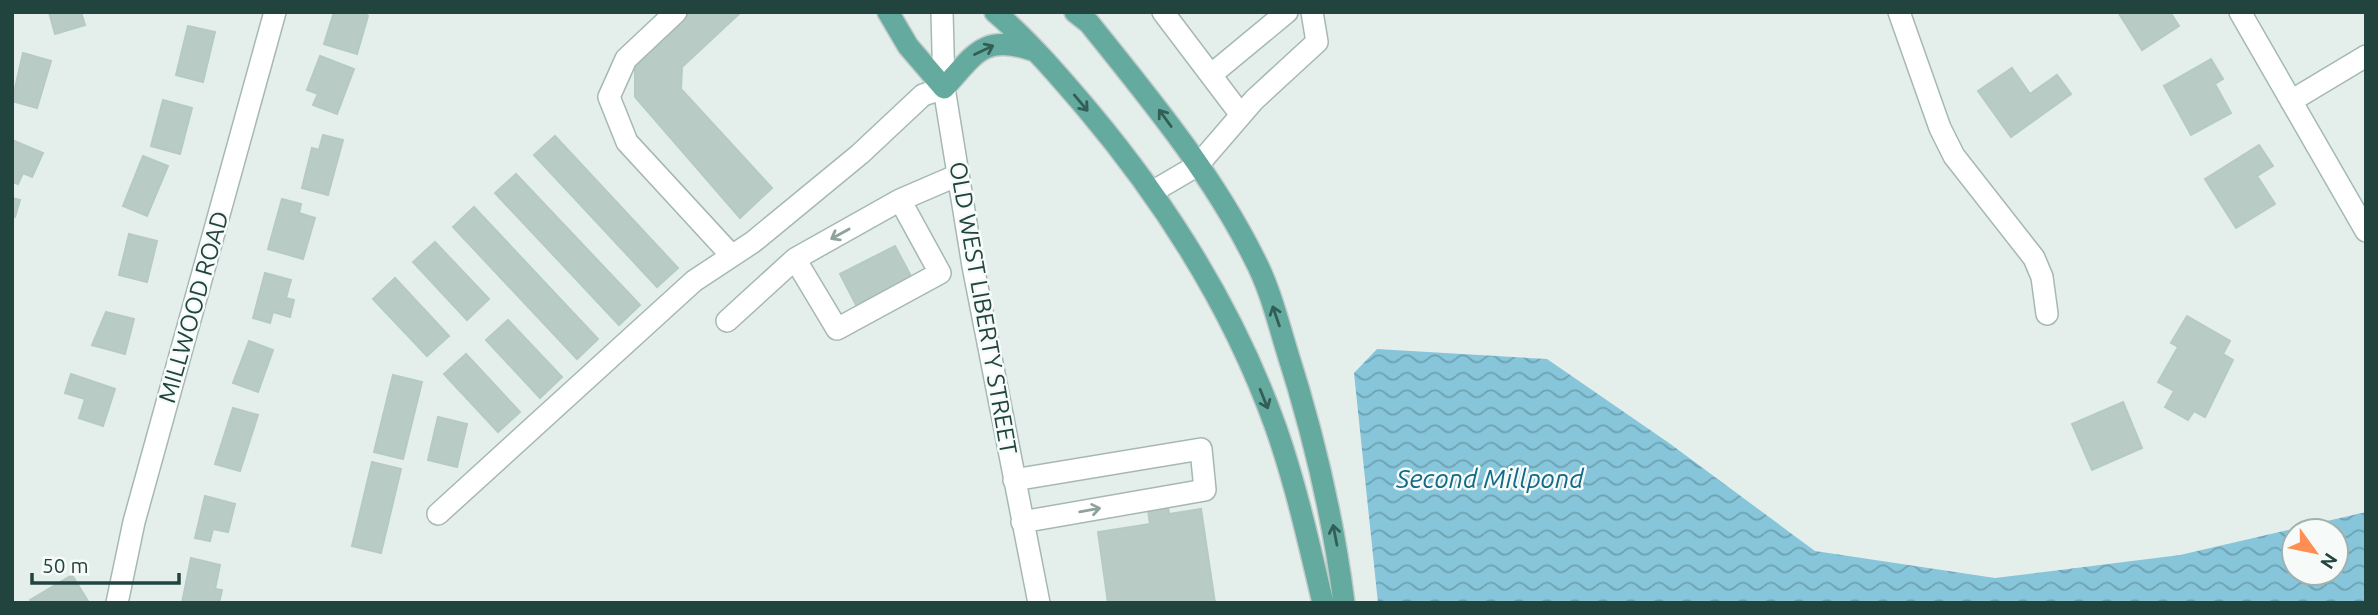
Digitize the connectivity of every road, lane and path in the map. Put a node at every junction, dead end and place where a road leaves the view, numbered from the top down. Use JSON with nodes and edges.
{"nodes":[{"id":1,"x":275,"y":12,"type":"edge"},
{"id":2,"x":676,"y":12,"type":"edge"},
{"id":3,"x":888,"y":12,"type":"edge"},
{"id":4,"x":942,"y":12,"type":"edge"},
{"id":5,"x":995,"y":12,"type":"edge"},
{"id":6,"x":1163,"y":12,"type":"edge"},
{"id":7,"x":1287,"y":12,"type":"edge"},
{"id":8,"x":1312,"y":12,"type":"edge"},
{"id":9,"x":1899,"y":12,"type":"edge"},
{"id":10,"x":2240,"y":12,"type":"edge"},
{"id":11,"x":1081,"y":16,"type":"edge"},
{"id":12,"x":1037,"y":52,"type":"junction"},
{"id":13,"x":2366,"y":56,"type":"edge"},
{"id":14,"x":1212,"y":74,"type":"junction"},
{"id":15,"x":944,"y":88,"type":"junction"},
{"id":16,"x":2291,"y":101,"type":"junction"},
{"id":17,"x":1241,"y":116,"type":"junction"},
{"id":18,"x":1198,"y":165,"type":"junction"},
{"id":19,"x":958,"y":175,"type":"junction"},
{"id":20,"x":1152,"y":192,"type":"junction"},
{"id":21,"x":900,"y":200,"type":"junction"},
{"id":22,"x":2366,"y":232,"type":"edge"},
{"id":23,"x":732,"y":256,"type":"junction"},
{"id":24,"x":795,"y":259,"type":"junction"},
{"id":25,"x":973,"y":266,"type":"junction"},
{"id":26,"x":940,"y":273,"type":"junction"},
{"id":27,"x":2047,"y":314,"type":"dead end"},
{"id":28,"x":727,"y":321,"type":"dead end"},
{"id":29,"x":1014,"y":480,"type":"junction"},
{"id":30,"x":438,"y":514,"type":"dead end"},
{"id":31,"x":1022,"y":522,"type":"junction"},
{"id":32,"x":117,"y":603,"type":"edge"},
{"id":33,"x":1038,"y":603,"type":"edge"},
{"id":34,"x":1323,"y":603,"type":"edge"},
{"id":35,"x":1344,"y":603,"type":"edge"}],
"edges":[{"from":1,"to":32,"type":"street","name":"MILLWOOD ROAD"},
{"from":2,"to":23,"type":"street"},
{"from":3,"to":15,"type":"main road"},
{"from":4,"to":15,"type":"street","name":"OLD WEST LIBERTY STREET"},
{"from":5,"to":12,"type":"main road"},
{"from":6,"to":14,"type":"street"},
{"from":7,"to":14,"type":"street"},
{"from":8,"to":17,"type":"street"},
{"from":9,"to":27,"type":"street"},
{"from":10,"to":16,"type":"street"},
{"from":18,"to":11,"type":"main road","one_way":true},
{"from":15,"to":12,"type":"main road","one_way":true},
{"from":12,"to":20,"type":"main road","one_way":true},
{"from":13,"to":16,"type":"street"},
{"from":14,"to":17,"type":"street"},
{"from":15,"to":19,"type":"street","name":"OLD WEST LIBERTY STREET"},
{"from":15,"to":23,"type":"street"},
{"from":16,"to":22,"type":"street"},
{"from":17,"to":18,"type":"street"},
{"from":18,"to":20,"type":"street"},
{"from":35,"to":18,"type":"main road","one_way":true},
{"from":19,"to":21,"type":"street"},
{"from":19,"to":25,"type":"street","name":"OLD WEST LIBERTY STREET"},
{"from":20,"to":34,"type":"main road","one_way":true},
{"from":21,"to":24,"type":"street","one_way":true},
{"from":21,"to":26,"type":"street"},
{"from":23,"to":30,"type":"street"},
{"from":24,"to":26,"type":"street"},
{"from":24,"to":28,"type":"street"},
{"from":25,"to":26,"type":"street"},
{"from":25,"to":29,"type":"street","name":"OLD WEST LIBERTY STREET"},
{"from":29,"to":31,"type":"street","name":"OLD WEST LIBERTY STREET"},
{"from":31,"to":29,"type":"street","one_way":true},
{"from":31,"to":33,"type":"street","name":"OLD WEST LIBERTY STREET"}]}
